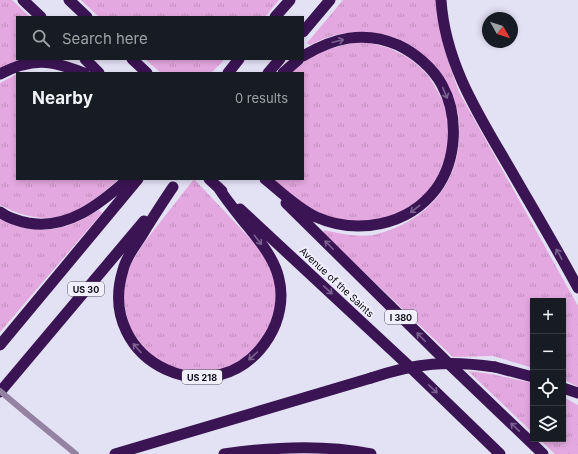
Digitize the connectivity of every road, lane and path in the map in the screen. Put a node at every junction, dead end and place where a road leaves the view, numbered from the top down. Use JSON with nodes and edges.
{"nodes":[{"id":1,"x":23,"y":0,"type":"edge"},
{"id":2,"x":69,"y":0,"type":"edge"},
{"id":3,"x":290,"y":0,"type":"edge"},
{"id":4,"x":330,"y":0,"type":"edge"},
{"id":5,"x":441,"y":0,"type":"edge"},
{"id":6,"x":40,"y":16,"type":"edge"},
{"id":7,"x":87,"y":16,"type":"edge"},
{"id":8,"x":276,"y":16,"type":"edge"},
{"id":9,"x":304,"y":31,"type":"edge"},
{"id":10,"x":304,"y":55,"type":"edge"},
{"id":11,"x":86,"y":60,"type":"edge"},
{"id":12,"x":133,"y":60,"type":"edge"},
{"id":13,"x":239,"y":60,"type":"edge"},
{"id":14,"x":279,"y":60,"type":"edge"},
{"id":15,"x":298,"y":60,"type":"edge"},
{"id":16,"x":82,"y":72,"type":"edge"},
{"id":17,"x":99,"y":72,"type":"edge"},
{"id":18,"x":146,"y":72,"type":"edge"},
{"id":19,"x":229,"y":72,"type":"edge"},
{"id":20,"x":269,"y":72,"type":"edge"},
{"id":21,"x":284,"y":72,"type":"edge"},
{"id":22,"x":0,"y":74,"type":"edge"},
{"id":23,"x":127,"y":180,"type":"edge"},
{"id":24,"x":137,"y":180,"type":"edge"},
{"id":25,"x":210,"y":180,"type":"edge"},
{"id":26,"x":262,"y":180,"type":"edge"},
{"id":27,"x":266,"y":180,"type":"edge"},
{"id":28,"x":176,"y":183,"type":"edge"},
{"id":29,"x":218,"y":187,"type":"junction"},
{"id":30,"x":0,"y":212,"type":"edge"},
{"id":31,"x":578,"y":288,"type":"edge"},
{"id":32,"x":0,"y":345,"type":"edge"},
{"id":33,"x":530,"y":376,"type":"edge"},
{"id":34,"x":566,"y":389,"type":"edge"},
{"id":35,"x":0,"y":391,"type":"edge"},
{"id":36,"x":578,"y":393,"type":"edge"},
{"id":37,"x":120,"y":452,"type":"edge"},
{"id":38,"x":76,"y":454,"type":"edge"},
{"id":39,"x":224,"y":454,"type":"edge"},
{"id":40,"x":371,"y":454,"type":"edge"},
{"id":41,"x":500,"y":454,"type":"edge"},
{"id":42,"x":543,"y":454,"type":"edge"}],
"edges":[{"from":1,"to":6,"type":"highway"},
{"from":2,"to":7,"type":"highway"},
{"from":3,"to":8,"type":"highway"},
{"from":4,"to":9,"type":"highway"},
{"from":31,"to":5,"type":"highway","one_way":true},
{"from":10,"to":27,"type":"highway","one_way":true},
{"from":11,"to":17,"type":"highway"},
{"from":12,"to":18,"type":"highway"},
{"from":13,"to":19,"type":"highway"},
{"from":14,"to":20,"type":"highway"},
{"from":15,"to":21,"type":"highway"},
{"from":16,"to":22,"type":"highway"},
{"from":23,"to":30,"type":"highway"},
{"from":24,"to":32,"type":"highway","number":"US 30"},
{"from":25,"to":29,"type":"highway","name":"Avenue of the Saints","number":"I 380"},
{"from":42,"to":26,"type":"highway","name":"Avenue of the Saints","number":"I 380","one_way":true},
{"from":29,"to":28,"type":"highway","number":"US 218","one_way":true},
{"from":28,"to":35,"type":"highway","number":"US 30"},
{"from":29,"to":41,"type":"highway","name":"Avenue of the Saints","number":"I 380","one_way":true},
{"from":33,"to":37,"type":"highway","bridge":true},
{"from":34,"to":36,"type":"highway"},
{"from":35,"to":38,"type":"street","bridge":true},
{"from":39,"to":40,"type":"highway"}]}
